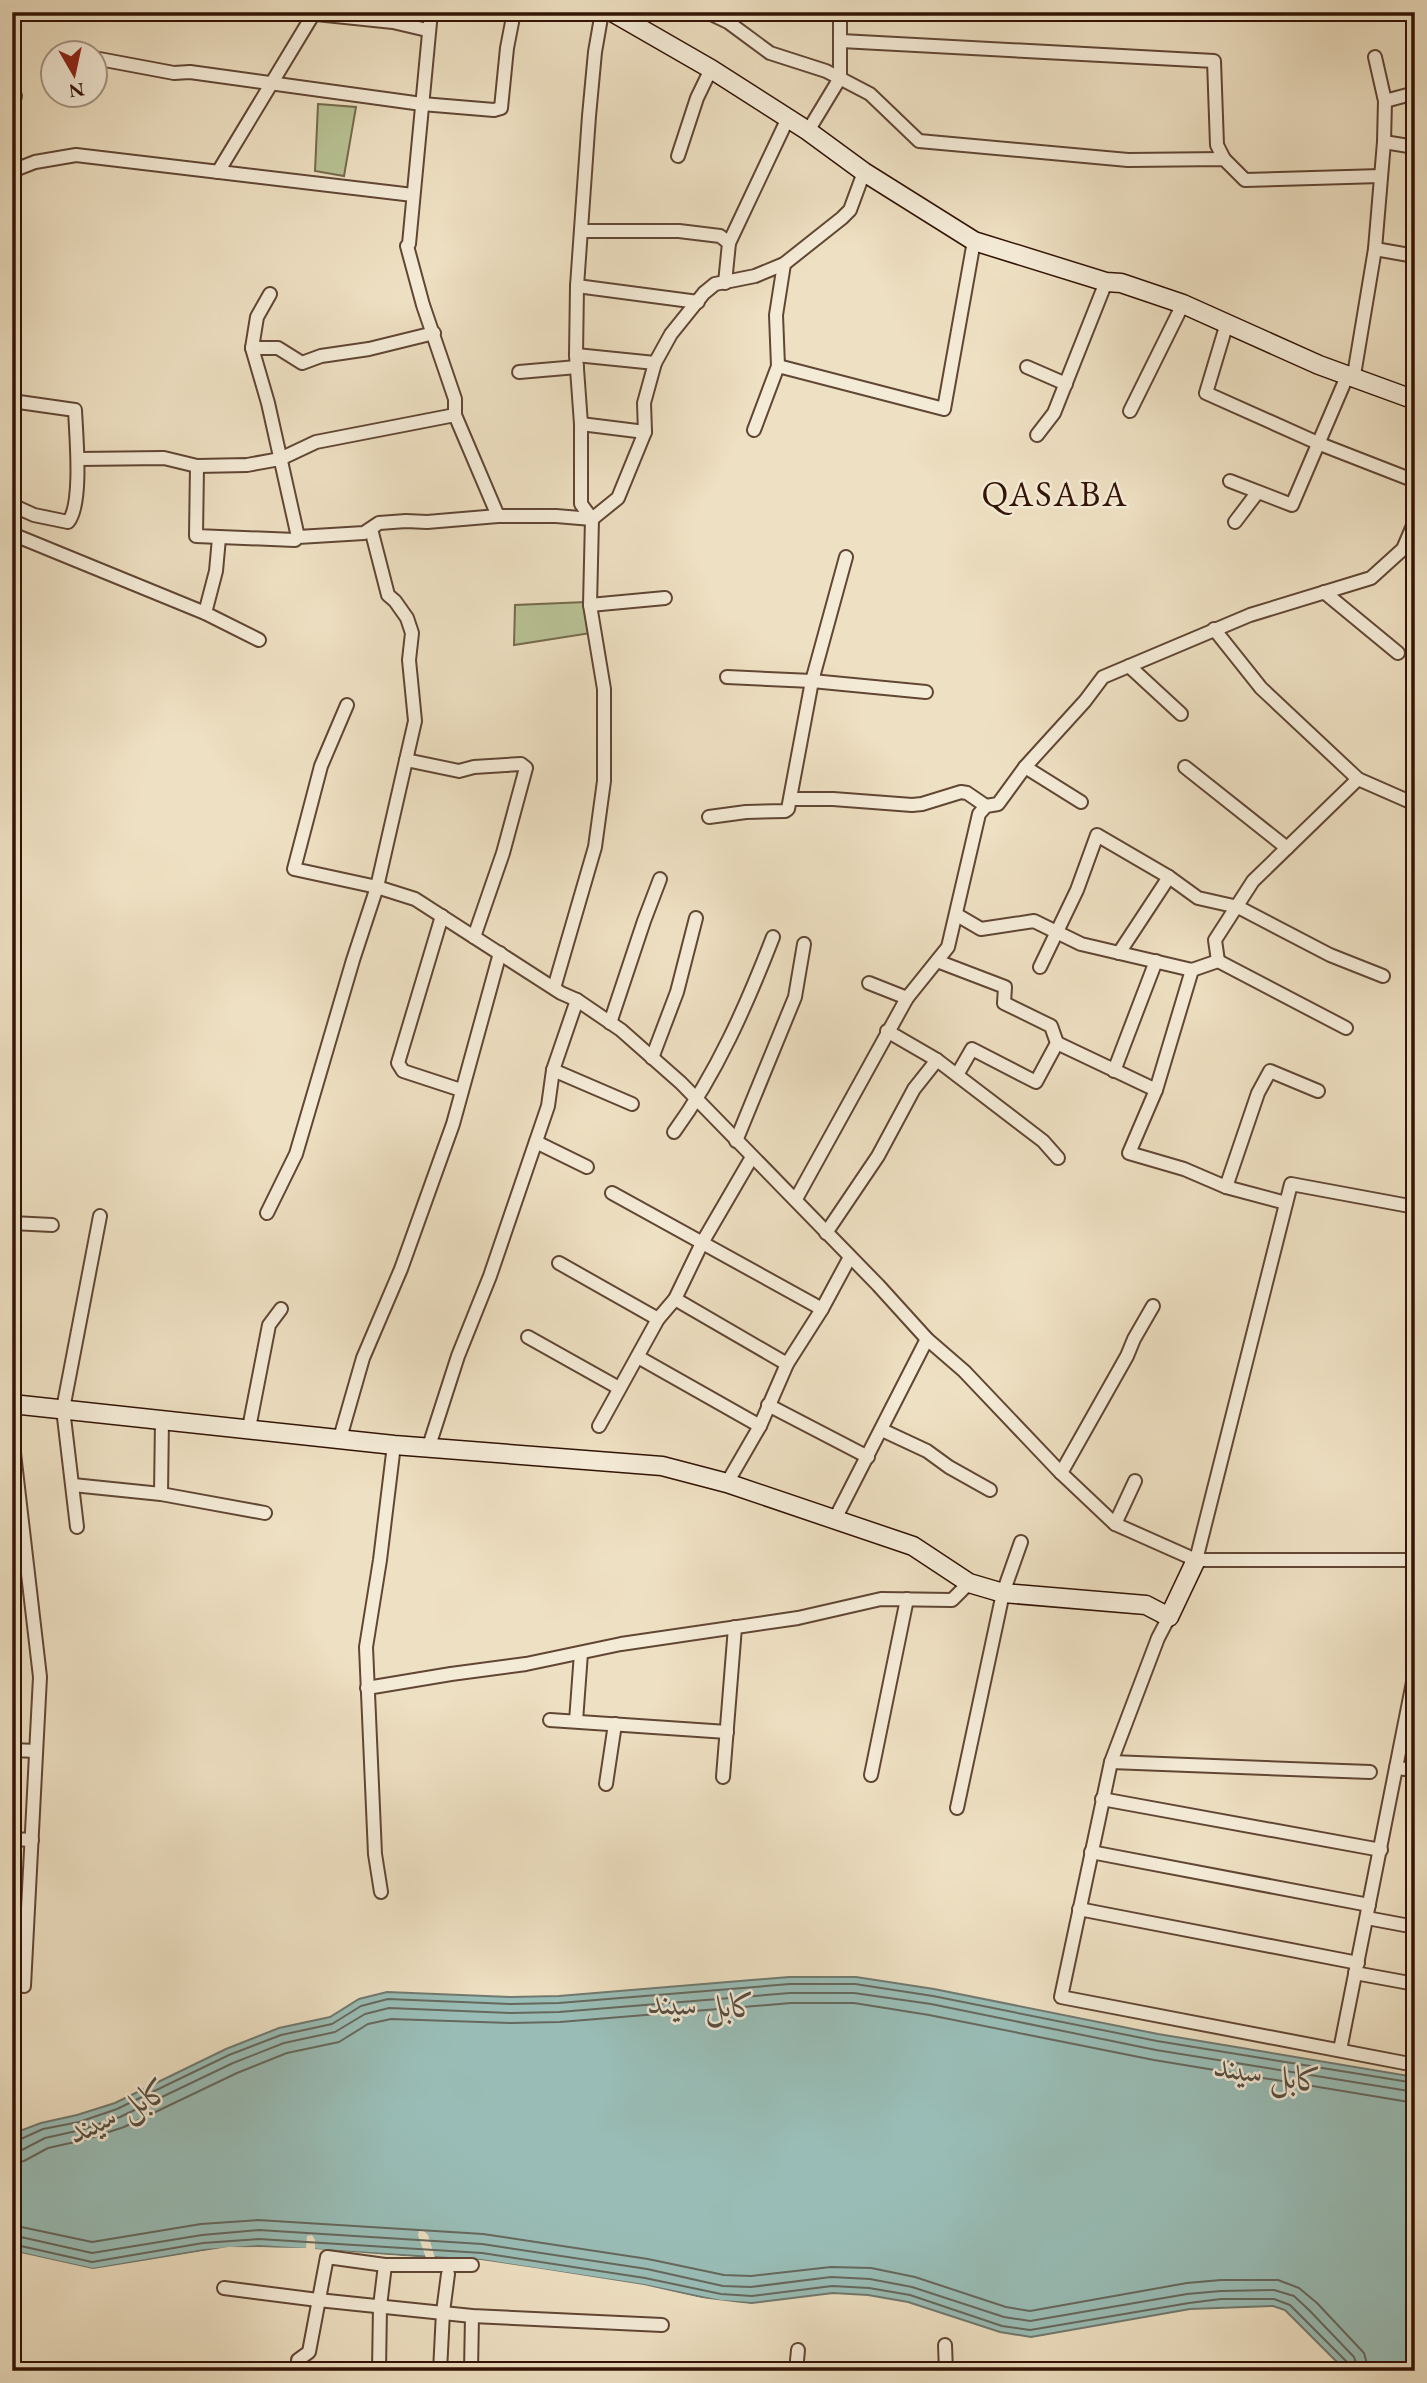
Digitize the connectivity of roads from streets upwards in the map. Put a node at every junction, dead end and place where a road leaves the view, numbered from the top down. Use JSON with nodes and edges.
{"nodes":[{"id":1,"x":297,"y":12,"type":"edge"},
{"id":2,"x":430,"y":12,"type":"edge"},
{"id":3,"x":514,"y":12,"type":"edge"},
{"id":4,"x":602,"y":12,"type":"edge"},
{"id":5,"x":612,"y":12,"type":"edge"},
{"id":6,"x":707,"y":12,"type":"edge"},
{"id":7,"x":840,"y":12,"type":"edge"},
{"id":8,"x":314,"y":13,"type":"edge"},
{"id":9,"x":427,"y":30,"type":"junction"},
{"id":10,"x":841,"y":41,"type":"junction"},
{"id":11,"x":1376,"y":57,"type":"dead end"},
{"id":12,"x":108,"y":61,"type":"edge"},
{"id":13,"x":711,"y":69,"type":"junction"},
{"id":14,"x":840,"y":78,"type":"junction"},
{"id":15,"x":272,"y":83,"type":"junction"},
{"id":16,"x":1415,"y":93,"type":"edge"},
{"id":17,"x":1385,"y":101,"type":"junction"},
{"id":18,"x":422,"y":104,"type":"junction"},
{"id":19,"x":788,"y":118,"type":"junction"},
{"id":20,"x":808,"y":131,"type":"junction"},
{"id":21,"x":12,"y":134,"type":"edge"},
{"id":22,"x":1384,"y":142,"type":"junction"},
{"id":23,"x":1415,"y":147,"type":"edge"},
{"id":24,"x":678,"y":156,"type":"dead end"},
{"id":25,"x":1224,"y":159,"type":"junction"},
{"id":26,"x":13,"y":171,"type":"edge"},
{"id":27,"x":218,"y":172,"type":"junction"},
{"id":28,"x":864,"y":172,"type":"junction"},
{"id":29,"x":1381,"y":176,"type":"junction"},
{"id":30,"x":413,"y":195,"type":"junction"},
{"id":31,"x":582,"y":231,"type":"junction"},
{"id":32,"x":974,"y":241,"type":"junction"},
{"id":33,"x":729,"y":243,"type":"junction"},
{"id":34,"x":1375,"y":249,"type":"junction"},
{"id":35,"x":1415,"y":256,"type":"edge"},
{"id":36,"x":784,"y":264,"type":"junction"},
{"id":37,"x":1106,"y":282,"type":"junction"},
{"id":38,"x":725,"y":283,"type":"junction"},
{"id":39,"x":577,"y":286,"type":"junction"},
{"id":40,"x":270,"y":294,"type":"dead end"},
{"id":41,"x":698,"y":302,"type":"junction"},
{"id":42,"x":1183,"y":304,"type":"junction"},
{"id":43,"x":1227,"y":323,"type":"junction"},
{"id":44,"x":434,"y":333,"type":"junction"},
{"id":45,"x":252,"y":348,"type":"junction"},
{"id":46,"x":577,"y":361,"type":"junction"},
{"id":47,"x":655,"y":363,"type":"junction"},
{"id":48,"x":778,"y":366,"type":"junction"},
{"id":49,"x":1027,"y":367,"type":"dead end"},
{"id":50,"x":519,"y":372,"type":"dead end"},
{"id":51,"x":1352,"y":377,"type":"junction"},
{"id":52,"x":1066,"y":384,"type":"junction"},
{"id":53,"x":1415,"y":400,"type":"edge"},
{"id":54,"x":12,"y":401,"type":"edge"},
{"id":55,"x":1130,"y":411,"type":"dead end"},
{"id":56,"x":455,"y":415,"type":"junction"},
{"id":57,"x":581,"y":424,"type":"junction"},
{"id":58,"x":754,"y":430,"type":"dead end"},
{"id":59,"x":645,"y":432,"type":"junction"},
{"id":60,"x":1037,"y":435,"type":"dead end"},
{"id":61,"x":1320,"y":444,"type":"junction"},
{"id":62,"x":78,"y":459,"type":"junction"},
{"id":63,"x":280,"y":459,"type":"junction"},
{"id":64,"x":197,"y":466,"type":"junction"},
{"id":65,"x":1230,"y":481,"type":"dead end"},
{"id":66,"x":1415,"y":481,"type":"edge"},
{"id":67,"x":1257,"y":493,"type":"junction"},
{"id":68,"x":12,"y":505,"type":"edge"},
{"id":69,"x":498,"y":516,"type":"junction"},
{"id":70,"x":592,"y":519,"type":"junction"},
{"id":71,"x":1235,"y":522,"type":"dead end"},
{"id":72,"x":1415,"y":522,"type":"edge"},
{"id":73,"x":372,"y":529,"type":"junction"},
{"id":74,"x":12,"y":534,"type":"edge"},
{"id":75,"x":298,"y":537,"type":"junction"},
{"id":76,"x":219,"y":538,"type":"junction"},
{"id":77,"x":1409,"y":551,"type":"edge"},
{"id":78,"x":846,"y":557,"type":"dead end"},
{"id":79,"x":1324,"y":593,"type":"junction"},
{"id":80,"x":665,"y":598,"type":"dead end"},
{"id":81,"x":590,"y":605,"type":"junction"},
{"id":82,"x":205,"y":613,"type":"junction"},
{"id":83,"x":1214,"y":629,"type":"junction"},
{"id":84,"x":259,"y":640,"type":"dead end"},
{"id":85,"x":1398,"y":653,"type":"dead end"},
{"id":86,"x":1129,"y":666,"type":"junction"},
{"id":87,"x":727,"y":677,"type":"dead end"},
{"id":88,"x":812,"y":681,"type":"junction"},
{"id":89,"x":926,"y":692,"type":"dead end"},
{"id":90,"x":347,"y":705,"type":"dead end"},
{"id":91,"x":1181,"y":714,"type":"dead end"},
{"id":92,"x":406,"y":760,"type":"junction"},
{"id":93,"x":1026,"y":767,"type":"junction"},
{"id":94,"x":1185,"y":767,"type":"dead end"},
{"id":95,"x":1358,"y":779,"type":"junction"},
{"id":96,"x":791,"y":799,"type":"junction"},
{"id":97,"x":1081,"y":802,"type":"dead end"},
{"id":98,"x":1415,"y":804,"type":"edge"},
{"id":99,"x":986,"y":806,"type":"junction"},
{"id":100,"x":709,"y":817,"type":"dead end"},
{"id":101,"x":1287,"y":848,"type":"junction"},
{"id":102,"x":1169,"y":877,"type":"junction"},
{"id":103,"x":660,"y":879,"type":"dead end"},
{"id":104,"x":377,"y":887,"type":"junction"},
{"id":105,"x":1238,"y":907,"type":"junction"},
{"id":106,"x":957,"y":915,"type":"junction"},
{"id":107,"x":442,"y":916,"type":"junction"},
{"id":108,"x":696,"y":918,"type":"dead end"},
{"id":109,"x":1057,"y":932,"type":"junction"},
{"id":110,"x":474,"y":937,"type":"junction"},
{"id":111,"x":773,"y":937,"type":"dead end"},
{"id":112,"x":804,"y":944,"type":"dead end"},
{"id":113,"x":500,"y":953,"type":"junction"},
{"id":114,"x":1119,"y":953,"type":"junction"},
{"id":115,"x":937,"y":961,"type":"junction"},
{"id":116,"x":1156,"y":961,"type":"junction"},
{"id":117,"x":1218,"y":961,"type":"junction"},
{"id":118,"x":1040,"y":967,"type":"dead end"},
{"id":119,"x":1192,"y":970,"type":"junction"},
{"id":120,"x":1382,"y":976,"type":"dead end"},
{"id":121,"x":869,"y":983,"type":"dead end"},
{"id":122,"x":554,"y":988,"type":"junction"},
{"id":123,"x":907,"y":998,"type":"junction"},
{"id":124,"x":577,"y":1000,"type":"junction"},
{"id":125,"x":610,"y":1023,"type":"junction"},
{"id":126,"x":1346,"y":1028,"type":"dead end"},
{"id":127,"x":887,"y":1031,"type":"junction"},
{"id":128,"x":1057,"y":1042,"type":"junction"},
{"id":129,"x":652,"y":1058,"type":"junction"},
{"id":130,"x":936,"y":1060,"type":"junction"},
{"id":131,"x":553,"y":1070,"type":"junction"},
{"id":132,"x":1114,"y":1071,"type":"junction"},
{"id":133,"x":957,"y":1075,"type":"junction"},
{"id":134,"x":461,"y":1090,"type":"junction"},
{"id":135,"x":1156,"y":1090,"type":"junction"},
{"id":136,"x":1318,"y":1091,"type":"dead end"},
{"id":137,"x":697,"y":1100,"type":"junction"},
{"id":138,"x":632,"y":1104,"type":"dead end"},
{"id":139,"x":674,"y":1132,"type":"dead end"},
{"id":140,"x":736,"y":1140,"type":"junction"},
{"id":141,"x":536,"y":1142,"type":"junction"},
{"id":142,"x":752,"y":1157,"type":"junction"},
{"id":143,"x":1058,"y":1158,"type":"dead end"},
{"id":144,"x":587,"y":1167,"type":"dead end"},
{"id":145,"x":1226,"y":1187,"type":"junction"},
{"id":146,"x":612,"y":1193,"type":"dead end"},
{"id":147,"x":796,"y":1199,"type":"junction"},
{"id":148,"x":1286,"y":1203,"type":"junction"},
{"id":149,"x":1415,"y":1207,"type":"edge"},
{"id":150,"x":267,"y":1213,"type":"dead end"},
{"id":151,"x":100,"y":1216,"type":"dead end"},
{"id":152,"x":12,"y":1223,"type":"edge"},
{"id":153,"x":52,"y":1225,"type":"dead end"},
{"id":154,"x":826,"y":1233,"type":"junction"},
{"id":155,"x":702,"y":1243,"type":"junction"},
{"id":156,"x":850,"y":1257,"type":"junction"},
{"id":157,"x":559,"y":1263,"type":"dead end"},
{"id":158,"x":675,"y":1299,"type":"junction"},
{"id":159,"x":1153,"y":1306,"type":"dead end"},
{"id":160,"x":281,"y":1308,"type":"dead end"},
{"id":161,"x":822,"y":1308,"type":"junction"},
{"id":162,"x":658,"y":1319,"type":"junction"},
{"id":163,"x":528,"y":1337,"type":"dead end"},
{"id":164,"x":927,"y":1339,"type":"junction"},
{"id":165,"x":638,"y":1357,"type":"junction"},
{"id":166,"x":787,"y":1364,"type":"junction"},
{"id":167,"x":619,"y":1388,"type":"junction"},
{"id":168,"x":12,"y":1404,"type":"edge"},
{"id":169,"x":768,"y":1405,"type":"junction"},
{"id":170,"x":63,"y":1409,"type":"junction"},
{"id":171,"x":162,"y":1419,"type":"junction"},
{"id":172,"x":599,"y":1426,"type":"dead end"},
{"id":173,"x":760,"y":1426,"type":"junction"},
{"id":174,"x":249,"y":1428,"type":"junction"},
{"id":175,"x":882,"y":1430,"type":"junction"},
{"id":176,"x":12,"y":1437,"type":"edge"},
{"id":177,"x":340,"y":1438,"type":"junction"},
{"id":178,"x":394,"y":1444,"type":"junction"},
{"id":179,"x":429,"y":1446,"type":"junction"},
{"id":180,"x":868,"y":1457,"type":"junction"},
{"id":181,"x":1060,"y":1473,"type":"junction"},
{"id":182,"x":1135,"y":1480,"type":"dead end"},
{"id":183,"x":727,"y":1483,"type":"junction"},
{"id":184,"x":73,"y":1485,"type":"junction"},
{"id":185,"x":990,"y":1490,"type":"dead end"},
{"id":186,"x":161,"y":1494,"type":"junction"},
{"id":187,"x":265,"y":1513,"type":"dead end"},
{"id":188,"x":17,"y":1517,"type":"edge"},
{"id":189,"x":835,"y":1519,"type":"junction"},
{"id":190,"x":1115,"y":1524,"type":"junction"},
{"id":191,"x":77,"y":1527,"type":"dead end"},
{"id":192,"x":1021,"y":1542,"type":"dead end"},
{"id":193,"x":1196,"y":1560,"type":"junction"},
{"id":194,"x":1415,"y":1560,"type":"edge"},
{"id":195,"x":969,"y":1583,"type":"junction"},
{"id":196,"x":1003,"y":1593,"type":"junction"},
{"id":197,"x":907,"y":1599,"type":"junction"},
{"id":198,"x":1169,"y":1617,"type":"junction"},
{"id":199,"x":735,"y":1627,"type":"junction"},
{"id":200,"x":581,"y":1653,"type":"junction"},
{"id":201,"x":1415,"y":1672,"type":"edge"},
{"id":202,"x":367,"y":1688,"type":"junction"},
{"id":203,"x":550,"y":1720,"type":"dead end"},
{"id":204,"x":576,"y":1721,"type":"junction"},
{"id":205,"x":615,"y":1724,"type":"junction"},
{"id":206,"x":727,"y":1732,"type":"junction"},
{"id":207,"x":12,"y":1751,"type":"edge"},
{"id":208,"x":36,"y":1751,"type":"junction"},
{"id":209,"x":1111,"y":1762,"type":"junction"},
{"id":210,"x":1396,"y":1768,"type":"junction"},
{"id":211,"x":1415,"y":1770,"type":"edge"},
{"id":212,"x":1370,"y":1772,"type":"dead end"},
{"id":213,"x":871,"y":1775,"type":"dead end"},
{"id":214,"x":723,"y":1777,"type":"dead end"},
{"id":215,"x":606,"y":1784,"type":"dead end"},
{"id":216,"x":1102,"y":1799,"type":"junction"},
{"id":217,"x":957,"y":1808,"type":"dead end"},
{"id":218,"x":12,"y":1839,"type":"edge"},
{"id":219,"x":32,"y":1840,"type":"junction"},
{"id":220,"x":1381,"y":1850,"type":"junction"},
{"id":221,"x":1091,"y":1852,"type":"junction"},
{"id":222,"x":381,"y":1892,"type":"dead end"},
{"id":223,"x":1079,"y":1909,"type":"junction"},
{"id":224,"x":1368,"y":1912,"type":"junction"},
{"id":225,"x":1415,"y":1927,"type":"edge"},
{"id":226,"x":1357,"y":1968,"type":"junction"},
{"id":227,"x":1415,"y":1984,"type":"edge"},
{"id":228,"x":24,"y":1986,"type":"dead end"},
{"id":229,"x":1340,"y":2050,"type":"junction"},
{"id":230,"x":1415,"y":2065,"type":"edge"},
{"id":231,"x":384,"y":2265,"type":"junction"},
{"id":232,"x":472,"y":2265,"type":"dead end"},
{"id":233,"x":448,"y":2274,"type":"dead end"},
{"id":234,"x":223,"y":2288,"type":"dead end"},
{"id":235,"x":318,"y":2300,"type":"junction"},
{"id":236,"x":380,"y":2306,"type":"junction"},
{"id":237,"x":443,"y":2312,"type":"junction"},
{"id":238,"x":471,"y":2316,"type":"junction"},
{"id":239,"x":662,"y":2325,"type":"dead end"},
{"id":240,"x":945,"y":2345,"type":"dead end"},
{"id":241,"x":798,"y":2350,"type":"dead end"},
{"id":242,"x":298,"y":2371,"type":"edge"},
{"id":243,"x":379,"y":2371,"type":"edge"},
{"id":244,"x":440,"y":2371,"type":"edge"},
{"id":245,"x":471,"y":2371,"type":"edge"},
{"id":246,"x":796,"y":2371,"type":"edge"},
{"id":247,"x":946,"y":2371,"type":"edge"}],
"edges":[{"from":1,"to":8,"type":"street"},
{"from":2,"to":9,"type":"street"},
{"from":3,"to":18,"type":"street"},
{"from":4,"to":31,"type":"street"},
{"from":5,"to":13,"type":"street"},
{"from":6,"to":14,"type":"street"},
{"from":7,"to":10,"type":"street"},
{"from":8,"to":9,"type":"street"},
{"from":8,"to":15,"type":"street"},
{"from":9,"to":18,"type":"street"},
{"from":10,"to":14,"type":"street"},
{"from":10,"to":25,"type":"street"},
{"from":11,"to":17,"type":"street"},
{"from":12,"to":15,"type":"street"},
{"from":13,"to":19,"type":"street"},
{"from":13,"to":24,"type":"street"},
{"from":14,"to":20,"type":"street"},
{"from":14,"to":25,"type":"street"},
{"from":15,"to":18,"type":"street"},
{"from":15,"to":27,"type":"street"},
{"from":16,"to":17,"type":"street"},
{"from":17,"to":22,"type":"street"},
{"from":18,"to":30,"type":"street"},
{"from":19,"to":20,"type":"street"},
{"from":19,"to":33,"type":"street"},
{"from":20,"to":28,"type":"street"},
{"from":21,"to":26,"type":"street"},
{"from":22,"to":23,"type":"street"},
{"from":22,"to":29,"type":"street"},
{"from":25,"to":29,"type":"street"},
{"from":26,"to":27,"type":"street"},
{"from":27,"to":30,"type":"street"},
{"from":28,"to":32,"type":"street"},
{"from":28,"to":36,"type":"street"},
{"from":29,"to":34,"type":"street"},
{"from":30,"to":44,"type":"street"},
{"from":31,"to":33,"type":"street"},
{"from":31,"to":39,"type":"street"},
{"from":32,"to":37,"type":"street"},
{"from":32,"to":48,"type":"street"},
{"from":33,"to":38,"type":"street"},
{"from":34,"to":35,"type":"street"},
{"from":34,"to":51,"type":"street"},
{"from":36,"to":38,"type":"street"},
{"from":36,"to":48,"type":"street"},
{"from":37,"to":42,"type":"street"},
{"from":37,"to":52,"type":"street"},
{"from":38,"to":41,"type":"street"},
{"from":39,"to":41,"type":"street"},
{"from":39,"to":46,"type":"street"},
{"from":40,"to":45,"type":"street"},
{"from":41,"to":47,"type":"street"},
{"from":42,"to":43,"type":"street"},
{"from":42,"to":55,"type":"street"},
{"from":43,"to":51,"type":"street"},
{"from":43,"to":61,"type":"street"},
{"from":44,"to":45,"type":"street"},
{"from":44,"to":56,"type":"street"},
{"from":45,"to":63,"type":"street"},
{"from":46,"to":47,"type":"street"},
{"from":46,"to":50,"type":"street"},
{"from":46,"to":57,"type":"street"},
{"from":47,"to":59,"type":"street"},
{"from":48,"to":58,"type":"street"},
{"from":49,"to":52,"type":"street"},
{"from":51,"to":53,"type":"street"},
{"from":51,"to":61,"type":"street"},
{"from":52,"to":60,"type":"street"},
{"from":54,"to":62,"type":"street"},
{"from":56,"to":63,"type":"street"},
{"from":56,"to":69,"type":"street"},
{"from":57,"to":59,"type":"street"},
{"from":57,"to":70,"type":"street"},
{"from":59,"to":70,"type":"street"},
{"from":61,"to":66,"type":"street"},
{"from":61,"to":67,"type":"street"},
{"from":62,"to":64,"type":"street"},
{"from":62,"to":68,"type":"street"},
{"from":63,"to":64,"type":"street"},
{"from":63,"to":75,"type":"street"},
{"from":64,"to":76,"type":"street"},
{"from":65,"to":67,"type":"street"},
{"from":67,"to":71,"type":"street"},
{"from":69,"to":70,"type":"street"},
{"from":69,"to":73,"type":"street"},
{"from":70,"to":81,"type":"street"},
{"from":72,"to":77,"type":"street"},
{"from":73,"to":75,"type":"street"},
{"from":73,"to":92,"type":"street"},
{"from":74,"to":82,"type":"street"},
{"from":75,"to":76,"type":"street"},
{"from":76,"to":82,"type":"street"},
{"from":77,"to":79,"type":"street"},
{"from":78,"to":88,"type":"street"},
{"from":79,"to":83,"type":"street"},
{"from":79,"to":85,"type":"street"},
{"from":80,"to":81,"type":"street"},
{"from":81,"to":122,"type":"street"},
{"from":82,"to":84,"type":"street"},
{"from":83,"to":86,"type":"street"},
{"from":83,"to":95,"type":"street"},
{"from":86,"to":91,"type":"street"},
{"from":86,"to":93,"type":"street"},
{"from":87,"to":88,"type":"street"},
{"from":88,"to":89,"type":"street"},
{"from":88,"to":96,"type":"street"},
{"from":90,"to":104,"type":"street"},
{"from":92,"to":104,"type":"street"},
{"from":92,"to":110,"type":"street"},
{"from":93,"to":97,"type":"street"},
{"from":93,"to":99,"type":"street"},
{"from":94,"to":101,"type":"street"},
{"from":95,"to":98,"type":"street"},
{"from":95,"to":101,"type":"street"},
{"from":96,"to":99,"type":"street"},
{"from":96,"to":100,"type":"street"},
{"from":99,"to":106,"type":"street"},
{"from":101,"to":105,"type":"street"},
{"from":102,"to":105,"type":"street"},
{"from":102,"to":109,"type":"street"},
{"from":102,"to":114,"type":"street"},
{"from":103,"to":125,"type":"street"},
{"from":104,"to":107,"type":"street"},
{"from":104,"to":150,"type":"street"},
{"from":105,"to":117,"type":"street"},
{"from":105,"to":120,"type":"street"},
{"from":106,"to":109,"type":"street"},
{"from":106,"to":115,"type":"street"},
{"from":107,"to":110,"type":"street"},
{"from":107,"to":134,"type":"street"},
{"from":108,"to":129,"type":"street"},
{"from":109,"to":114,"type":"street"},
{"from":109,"to":118,"type":"street"},
{"from":110,"to":113,"type":"street"},
{"from":111,"to":137,"type":"street"},
{"from":112,"to":140,"type":"street"},
{"from":113,"to":122,"type":"street"},
{"from":113,"to":134,"type":"street"},
{"from":114,"to":116,"type":"street"},
{"from":115,"to":123,"type":"street"},
{"from":115,"to":128,"type":"street"},
{"from":116,"to":119,"type":"street"},
{"from":116,"to":132,"type":"street"},
{"from":117,"to":119,"type":"street"},
{"from":117,"to":126,"type":"street"},
{"from":119,"to":135,"type":"street"},
{"from":121,"to":123,"type":"street"},
{"from":122,"to":124,"type":"street"},
{"from":123,"to":127,"type":"street"},
{"from":124,"to":125,"type":"street"},
{"from":124,"to":131,"type":"street"},
{"from":125,"to":129,"type":"street"},
{"from":127,"to":130,"type":"street"},
{"from":127,"to":147,"type":"street"},
{"from":128,"to":132,"type":"street"},
{"from":128,"to":133,"type":"street"},
{"from":129,"to":137,"type":"street"},
{"from":130,"to":133,"type":"street"},
{"from":130,"to":154,"type":"street"},
{"from":131,"to":138,"type":"street"},
{"from":131,"to":141,"type":"street"},
{"from":132,"to":135,"type":"street"},
{"from":133,"to":143,"type":"street"},
{"from":134,"to":177,"type":"street"},
{"from":135,"to":145,"type":"street"},
{"from":136,"to":145,"type":"street"},
{"from":137,"to":139,"type":"street"},
{"from":137,"to":140,"type":"street"},
{"from":140,"to":142,"type":"street"},
{"from":141,"to":144,"type":"street"},
{"from":141,"to":179,"type":"street"},
{"from":142,"to":147,"type":"street"},
{"from":142,"to":155,"type":"street"},
{"from":145,"to":148,"type":"street"},
{"from":146,"to":155,"type":"street"},
{"from":147,"to":154,"type":"street"},
{"from":148,"to":149,"type":"street"},
{"from":148,"to":193,"type":"street"},
{"from":151,"to":170,"type":"street"},
{"from":152,"to":153,"type":"street"},
{"from":154,"to":156,"type":"street"},
{"from":155,"to":158,"type":"street"},
{"from":155,"to":161,"type":"street"},
{"from":156,"to":161,"type":"street"},
{"from":156,"to":164,"type":"street"},
{"from":157,"to":162,"type":"street"},
{"from":158,"to":162,"type":"street"},
{"from":158,"to":166,"type":"street"},
{"from":159,"to":181,"type":"street"},
{"from":160,"to":174,"type":"street"},
{"from":161,"to":166,"type":"street"},
{"from":162,"to":165,"type":"street"},
{"from":163,"to":167,"type":"street"},
{"from":164,"to":175,"type":"street"},
{"from":164,"to":181,"type":"street"},
{"from":165,"to":167,"type":"street"},
{"from":165,"to":173,"type":"street"},
{"from":166,"to":169,"type":"street"},
{"from":167,"to":172,"type":"street"},
{"from":168,"to":170,"type":"street"},
{"from":169,"to":173,"type":"street"},
{"from":169,"to":180,"type":"street"},
{"from":170,"to":171,"type":"street"},
{"from":170,"to":184,"type":"street"},
{"from":171,"to":174,"type":"street"},
{"from":171,"to":186,"type":"street"},
{"from":173,"to":183,"type":"street"},
{"from":174,"to":177,"type":"street"},
{"from":175,"to":180,"type":"street"},
{"from":175,"to":185,"type":"street"},
{"from":176,"to":188,"type":"street"},
{"from":177,"to":178,"type":"street"},
{"from":178,"to":179,"type":"street"},
{"from":178,"to":202,"type":"street"},
{"from":179,"to":183,"type":"street"},
{"from":180,"to":189,"type":"street"},
{"from":181,"to":190,"type":"street"},
{"from":182,"to":190,"type":"street"},
{"from":183,"to":189,"type":"street"},
{"from":184,"to":186,"type":"street"},
{"from":184,"to":191,"type":"street"},
{"from":186,"to":187,"type":"street"},
{"from":188,"to":208,"type":"street"},
{"from":189,"to":195,"type":"street"},
{"from":190,"to":193,"type":"street"},
{"from":192,"to":196,"type":"street"},
{"from":193,"to":194,"type":"street"},
{"from":193,"to":198,"type":"street"},
{"from":195,"to":196,"type":"street"},
{"from":195,"to":197,"type":"street"},
{"from":196,"to":198,"type":"street"},
{"from":196,"to":217,"type":"street"},
{"from":197,"to":199,"type":"street"},
{"from":197,"to":213,"type":"street"},
{"from":198,"to":209,"type":"street"},
{"from":199,"to":200,"type":"street"},
{"from":199,"to":206,"type":"street"},
{"from":200,"to":202,"type":"street"},
{"from":200,"to":204,"type":"street"},
{"from":201,"to":210,"type":"street"},
{"from":202,"to":222,"type":"street"},
{"from":203,"to":204,"type":"street"},
{"from":204,"to":205,"type":"street"},
{"from":205,"to":206,"type":"street"},
{"from":205,"to":215,"type":"street"},
{"from":206,"to":214,"type":"street"},
{"from":207,"to":208,"type":"street"},
{"from":208,"to":219,"type":"street"},
{"from":209,"to":212,"type":"street"},
{"from":209,"to":216,"type":"street"},
{"from":210,"to":211,"type":"street"},
{"from":210,"to":220,"type":"street"},
{"from":216,"to":220,"type":"street"},
{"from":216,"to":221,"type":"street"},
{"from":218,"to":219,"type":"street"},
{"from":219,"to":228,"type":"street"},
{"from":220,"to":224,"type":"street"},
{"from":221,"to":223,"type":"street"},
{"from":221,"to":224,"type":"street"},
{"from":223,"to":226,"type":"street"},
{"from":223,"to":229,"type":"street"},
{"from":224,"to":225,"type":"street"},
{"from":224,"to":226,"type":"street"},
{"from":226,"to":227,"type":"street"},
{"from":226,"to":229,"type":"street"},
{"from":229,"to":230,"type":"street"},
{"from":231,"to":232,"type":"street"},
{"from":231,"to":235,"type":"street"},
{"from":231,"to":236,"type":"street"},
{"from":233,"to":237,"type":"street"},
{"from":234,"to":235,"type":"street"},
{"from":235,"to":236,"type":"street"},
{"from":235,"to":242,"type":"street"},
{"from":236,"to":237,"type":"street"},
{"from":236,"to":243,"type":"street"},
{"from":237,"to":238,"type":"street"},
{"from":237,"to":244,"type":"street"},
{"from":238,"to":239,"type":"street"},
{"from":238,"to":245,"type":"street"},
{"from":240,"to":247,"type":"street"},
{"from":241,"to":246,"type":"street"}]}
